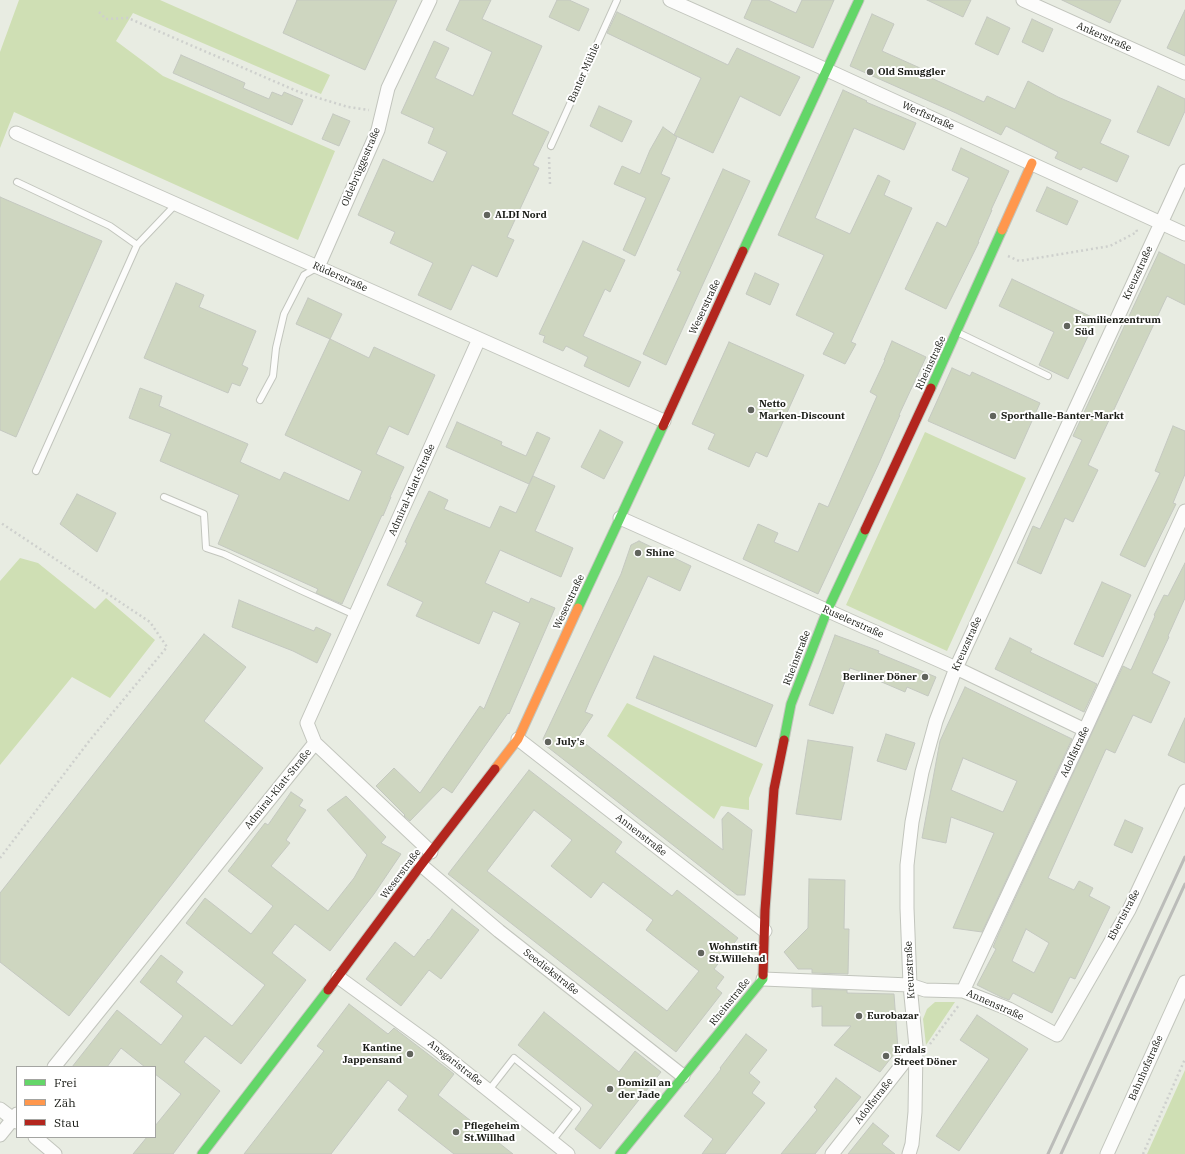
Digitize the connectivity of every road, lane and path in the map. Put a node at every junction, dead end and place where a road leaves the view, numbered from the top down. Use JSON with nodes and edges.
{"nodes":[{"id":1,"x":430,"y":0,"type":"edge"},
{"id":2,"x":617,"y":0,"type":"edge"},
{"id":3,"x":670,"y":0,"type":"edge"},
{"id":4,"x":860,"y":0,"type":"edge"},
{"id":5,"x":1023,"y":0,"type":"edge"},
{"id":6,"x":99,"y":12,"type":"dead end"},
{"id":7,"x":827,"y":70,"type":"junction"},
{"id":8,"x":1185,"y":73,"type":"edge"},
{"id":9,"x":382,"y":112,"type":"junction"},
{"id":10,"x":16,"y":133,"type":"dead end"},
{"id":11,"x":551,"y":146,"type":"joint"},
{"id":12,"x":1032,"y":163,"type":"junction"},
{"id":13,"x":1185,"y":171,"type":"edge"},
{"id":14,"x":17,"y":182,"type":"dead end"},
{"id":15,"x":550,"y":184,"type":"dead end"},
{"id":16,"x":176,"y":204,"type":"junction"},
{"id":17,"x":1162,"y":223,"type":"junction"},
{"id":18,"x":1136,"y":225,"type":"dead end"},
{"id":19,"x":1185,"y":234,"type":"edge"},
{"id":20,"x":137,"y":245,"type":"junction"},
{"id":21,"x":994,"y":250,"type":"junction"},
{"id":22,"x":318,"y":267,"type":"junction"},
{"id":23,"x":957,"y":332,"type":"junction"},
{"id":24,"x":479,"y":339,"type":"junction"},
{"id":25,"x":1048,"y":376,"type":"dead end"},
{"id":26,"x":260,"y":400,"type":"dead end"},
{"id":27,"x":664,"y":421,"type":"junction"},
{"id":28,"x":36,"y":471,"type":"dead end"},
{"id":29,"x":164,"y":496,"type":"dead end"},
{"id":30,"x":1185,"y":511,"type":"edge"},
{"id":31,"x":620,"y":518,"type":"junction"},
{"id":32,"x":1,"y":523,"type":"edge"},
{"id":33,"x":827,"y":611,"type":"junction"},
{"id":34,"x":355,"y":615,"type":"junction"},
{"id":35,"x":956,"y":668,"type":"junction"},
{"id":36,"x":1085,"y":730,"type":"junction"},
{"id":37,"x":518,"y":740,"type":"junction"},
{"id":38,"x":315,"y":743,"type":"junction"},
{"id":39,"x":1185,"y":791,"type":"edge"},
{"id":40,"x":431,"y":852,"type":"junction"},
{"id":41,"x":0,"y":858,"type":"edge"},
{"id":42,"x":421,"y":865,"type":"junction"},
{"id":43,"x":765,"y":931,"type":"junction"},
{"id":44,"x":338,"y":977,"type":"junction"},
{"id":45,"x":763,"y":979,"type":"junction"},
{"id":46,"x":1185,"y":982,"type":"edge"},
{"id":47,"x":910,"y":985,"type":"junction"},
{"id":48,"x":963,"y":991,"type":"junction"},
{"id":49,"x":1057,"y":1035,"type":"joint"},
{"id":50,"x":916,"y":1047,"type":"junction"},
{"id":51,"x":1185,"y":1059,"type":"edge"},
{"id":52,"x":55,"y":1066,"type":"edge"},
{"id":53,"x":683,"y":1076,"type":"junction"},
{"id":54,"x":489,"y":1090,"type":"junction"},
{"id":55,"x":0,"y":1109,"type":"edge"},
{"id":56,"x":16,"y":1118,"type":"edge"},
{"id":57,"x":0,"y":1135,"type":"edge"},
{"id":58,"x":36,"y":1138,"type":"edge"},
{"id":59,"x":552,"y":1142,"type":"junction"},
{"id":60,"x":55,"y":1154,"type":"edge"},
{"id":61,"x":202,"y":1154,"type":"edge"},
{"id":62,"x":568,"y":1154,"type":"edge"},
{"id":63,"x":620,"y":1154,"type":"edge"},
{"id":64,"x":832,"y":1154,"type":"edge"},
{"id":65,"x":909,"y":1154,"type":"edge"},
{"id":66,"x":1107,"y":1154,"type":"edge"},
{"id":67,"x":1143,"y":1154,"type":"edge"}],
"edges":[{"from":1,"to":9,"type":"street","name":"Oldebrüggestraße"},
{"from":2,"to":11,"type":"lane","name":"Banter Mühle"},
{"from":3,"to":7,"type":"street","name":"Werftstraße"},
{"from":4,"to":7,"type":"street","name":"Weserstraße"},
{"from":5,"to":8,"type":"street","name":"Ankerstraße"},
{"from":6,"to":9,"type":"path"},
{"from":7,"to":12,"type":"street","name":"Werftstraße"},
{"from":7,"to":27,"type":"street","name":"Weserstraße"},
{"from":9,"to":22,"type":"street","name":"Oldebrüggestraße"},
{"from":10,"to":16,"type":"street","name":"Rüderstraße"},
{"from":11,"to":15,"type":"path"},
{"from":12,"to":17,"type":"street","name":"Werftstraße"},
{"from":12,"to":21,"type":"street","name":"Rheinstraße"},
{"from":13,"to":17,"type":"street","name":"Kreuzstraße"},
{"from":14,"to":20,"type":"lane"},
{"from":16,"to":20,"type":"lane"},
{"from":16,"to":22,"type":"street","name":"Rüderstraße"},
{"from":17,"to":19,"type":"street","name":"Werftstraße"},
{"from":17,"to":35,"type":"street","name":"Kreuzstraße"},
{"from":18,"to":21,"type":"path"},
{"from":20,"to":28,"type":"lane"},
{"from":21,"to":23,"type":"street","name":"Rheinstraße"},
{"from":22,"to":24,"type":"street","name":"Rüderstraße"},
{"from":22,"to":26,"type":"lane"},
{"from":23,"to":25,"type":"lane"},
{"from":23,"to":33,"type":"street","name":"Rheinstraße"},
{"from":24,"to":27,"type":"street","name":"Rüderstraße"},
{"from":24,"to":34,"type":"street","name":"Admiral-Klatt-Straße"},
{"from":27,"to":31,"type":"street","name":"Weserstraße"},
{"from":29,"to":34,"type":"lane"},
{"from":30,"to":36,"type":"street","name":"Adolfstraße"},
{"from":31,"to":33,"type":"street","name":"Ruselerstraße"},
{"from":31,"to":37,"type":"street","name":"Weserstraße"},
{"from":32,"to":41,"type":"path"},
{"from":33,"to":35,"type":"street","name":"Ruselerstraße"},
{"from":33,"to":43,"type":"street","name":"Rheinstraße"},
{"from":34,"to":38,"type":"street","name":"Admiral-Klatt-Straße"},
{"from":35,"to":36,"type":"street","name":"Ruselerstraße"},
{"from":35,"to":47,"type":"street","name":"Kreuzstraße"},
{"from":36,"to":48,"type":"street","name":"Adolfstraße"},
{"from":37,"to":40,"type":"street","name":"Weserstraße"},
{"from":37,"to":43,"type":"street","name":"Annenstraße"},
{"from":38,"to":40,"type":"street"},
{"from":38,"to":52,"type":"street","name":"Admiral-Klatt-Straße"},
{"from":39,"to":49,"type":"street","name":"Ebertstraße"},
{"from":40,"to":42,"type":"street","name":"Weserstraße"},
{"from":42,"to":44,"type":"street","name":"Weserstraße"},
{"from":42,"to":53,"type":"street","name":"Seediekstraße"},
{"from":43,"to":45,"type":"street","name":"Rheinstraße"},
{"from":44,"to":54,"type":"street","name":"Ansgaristraße"},
{"from":44,"to":61,"type":"street","name":"Weserstraße"},
{"from":45,"to":47,"type":"street","name":"Annenstraße"},
{"from":45,"to":53,"type":"street","name":"Rheinstraße"},
{"from":46,"to":66,"type":"street","name":"Bahnhofstraße"},
{"from":47,"to":48,"type":"street","name":"Annenstraße"},
{"from":47,"to":50,"type":"street","name":"Kreuzstraße"},
{"from":48,"to":49,"type":"street","name":"Annenstraße"},
{"from":48,"to":50,"type":"path"},
{"from":50,"to":64,"type":"street","name":"Adolfstraße"},
{"from":50,"to":65,"type":"street","name":"Kreuzstraße"},
{"from":51,"to":67,"type":"path"},
{"from":53,"to":63,"type":"street","name":"Rheinstraße"},
{"from":54,"to":59,"type":"street","name":"Ansgaristraße"},
{"from":54,"to":59,"type":"lane"},
{"from":55,"to":56,"type":"street"},
{"from":56,"to":57,"type":"street"},
{"from":58,"to":60,"type":"street"},
{"from":59,"to":62,"type":"street","name":"Ansgaristraße"}]}
